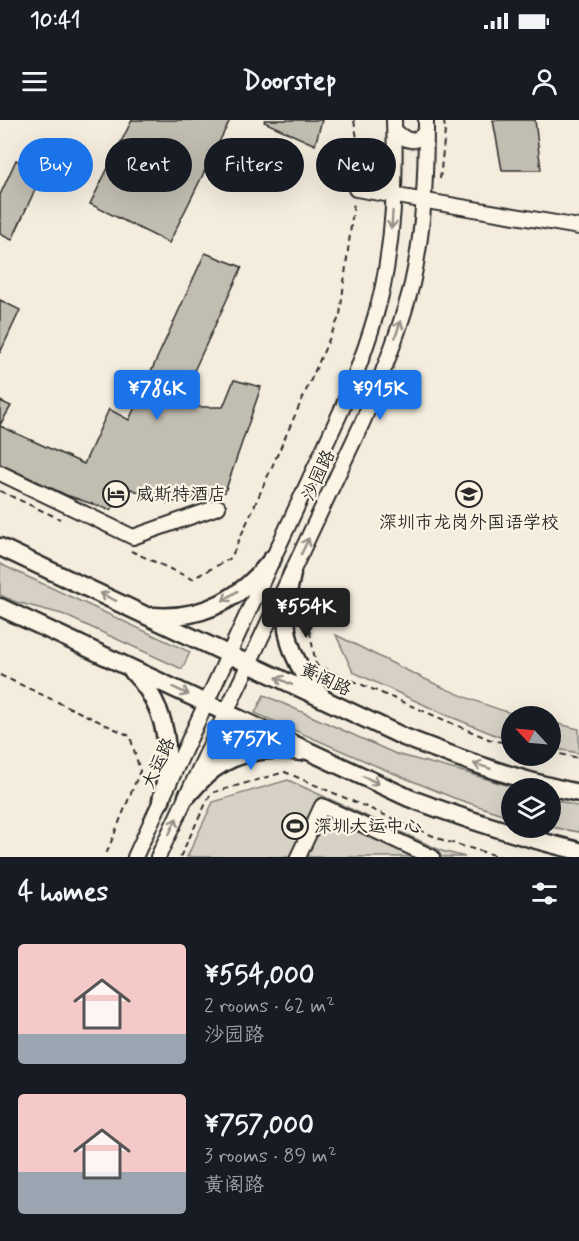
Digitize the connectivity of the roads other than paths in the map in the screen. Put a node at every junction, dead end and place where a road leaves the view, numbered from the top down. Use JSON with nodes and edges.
{"nodes":[{"id":1,"x":426,"y":125,"type":"edge"},
{"id":2,"x":394,"y":126,"type":"edge"},
{"id":3,"x":374,"y":192,"type":"edge"},
{"id":4,"x":393,"y":195,"type":"junction"},
{"id":5,"x":423,"y":200,"type":"junction"},
{"id":6,"x":579,"y":227,"type":"edge"},
{"id":7,"x":0,"y":473,"type":"edge"},
{"id":8,"x":218,"y":507,"type":"dead end"},
{"id":9,"x":0,"y":547,"type":"edge"},
{"id":10,"x":273,"y":558,"type":"junction"},
{"id":11,"x":292,"y":574,"type":"junction"},
{"id":12,"x":0,"y":607,"type":"edge"},
{"id":13,"x":145,"y":615,"type":"junction"},
{"id":14,"x":228,"y":654,"type":"junction"},
{"id":15,"x":249,"y":664,"type":"junction"},
{"id":16,"x":128,"y":667,"type":"junction"},
{"id":17,"x":214,"y":685,"type":"joint"},
{"id":18,"x":206,"y":703,"type":"junction"},
{"id":19,"x":331,"y":703,"type":"junction"},
{"id":20,"x":226,"y":713,"type":"junction"},
{"id":21,"x":318,"y":756,"type":"junction"},
{"id":22,"x":579,"y":793,"type":"edge"},
{"id":23,"x":187,"y":796,"type":"junction"},
{"id":24,"x":160,"y":801,"type":"junction"},
{"id":25,"x":579,"y":851,"type":"edge"},
{"id":26,"x":135,"y":857,"type":"edge"},
{"id":27,"x":158,"y":857,"type":"edge"},
{"id":28,"x":297,"y":857,"type":"edge"},
{"id":29,"x":432,"y":857,"type":"edge"}],
"edges":[{"from":1,"to":2,"type":"street"},
{"from":1,"to":5,"type":"street","name":"沙园路"},
{"from":2,"to":4,"type":"street","name":"沙园路"},
{"from":3,"to":4,"type":"street"},
{"from":4,"to":5,"type":"street"},
{"from":4,"to":10,"type":"street","name":"沙园路","one_way":true},
{"from":5,"to":6,"type":"street"},
{"from":11,"to":5,"type":"street","name":"沙园路","one_way":true},
{"from":7,"to":8,"type":"street"},
{"from":13,"to":9,"type":"main road","name":"黄阁路","one_way":true},
{"from":10,"to":13,"type":"main road","one_way":true},
{"from":10,"to":14,"type":"street","name":"沙园路"},
{"from":11,"to":15,"type":"street","name":"沙园路"},
{"from":11,"to":19,"type":"main road"},
{"from":12,"to":16,"type":"main road"},
{"from":13,"to":14,"type":"main road","name":"黄阁路"},
{"from":14,"to":15,"type":"main road","name":"黄阁路"},
{"from":14,"to":17,"type":"street","name":"沙园路"},
{"from":19,"to":15,"type":"main road","name":"黄阁路","one_way":true},
{"from":15,"to":20,"type":"street","name":"沙园路"},
{"from":16,"to":18,"type":"main road","one_way":true},
{"from":16,"to":24,"type":"main road"},
{"from":17,"to":18,"type":"street","name":"大运路"},
{"from":18,"to":20,"type":"main road"},
{"from":18,"to":24,"type":"street","name":"大运路"},
{"from":22,"to":19,"type":"main road","name":"黄阁路","one_way":true},
{"from":20,"to":21,"type":"main road"},
{"from":20,"to":23,"type":"street"},
{"from":21,"to":23,"type":"main road"},
{"from":21,"to":25,"type":"main road","one_way":true},
{"from":27,"to":23,"type":"street","one_way":true},
{"from":24,"to":26,"type":"street","name":"大运路"},
{"from":28,"to":29,"type":"street"}]}
